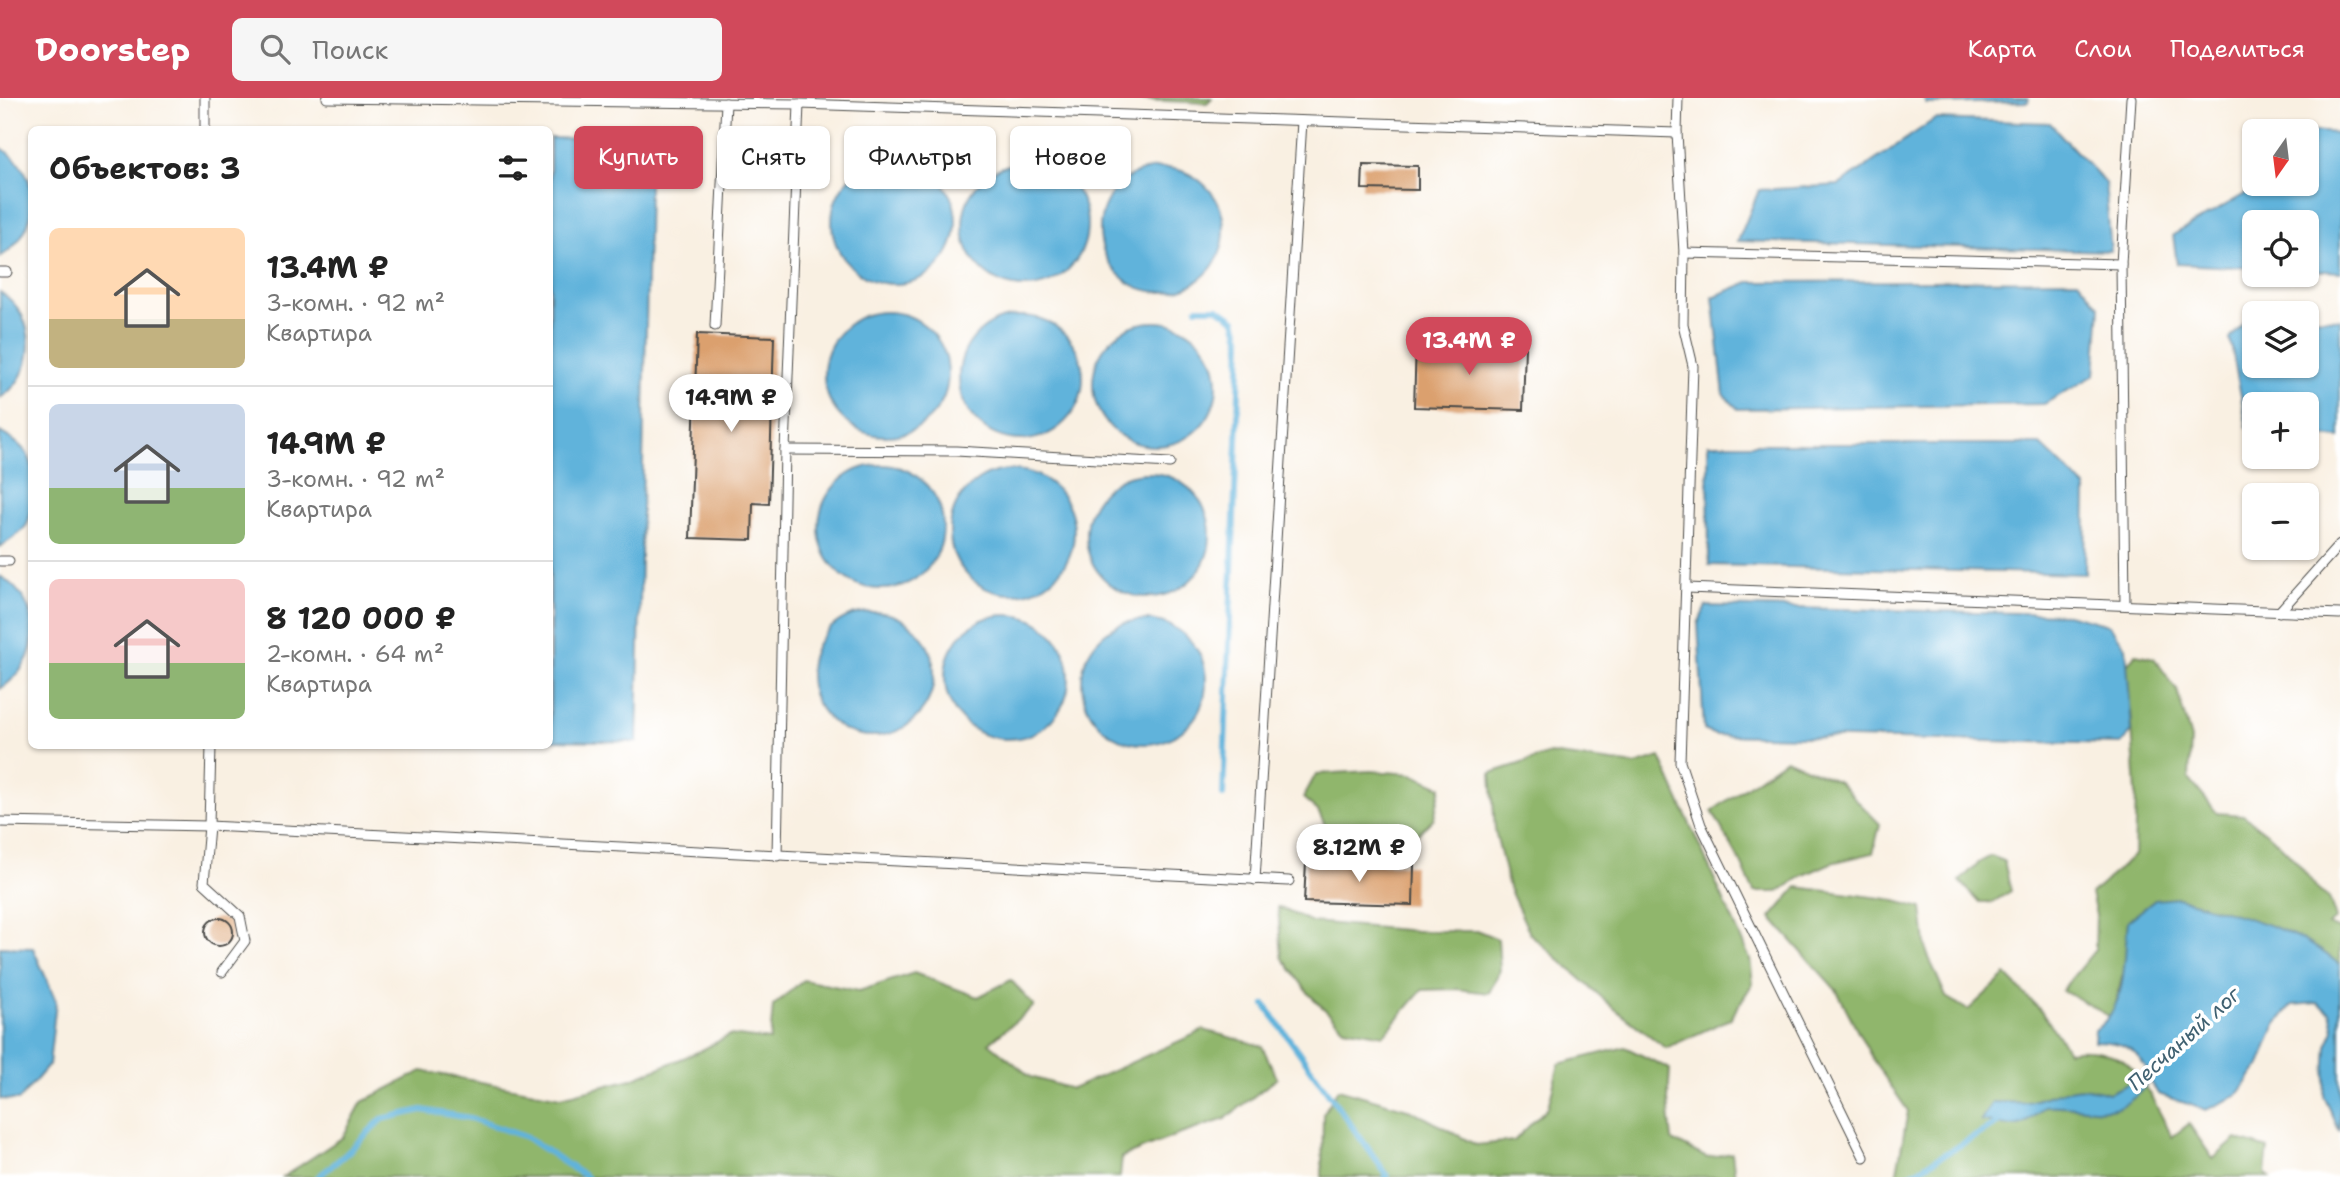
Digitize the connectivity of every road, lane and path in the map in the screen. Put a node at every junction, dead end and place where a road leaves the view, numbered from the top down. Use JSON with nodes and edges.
{"nodes":[{"id":1,"x":205,"y":98,"type":"edge"},
{"id":2,"x":327,"y":98,"type":"edge"},
{"id":3,"x":1678,"y":98,"type":"edge"},
{"id":4,"x":2131,"y":98,"type":"edge"},
{"id":5,"x":726,"y":103,"type":"junction"},
{"id":6,"x":799,"y":104,"type":"junction"},
{"id":7,"x":1302,"y":121,"type":"junction"},
{"id":8,"x":205,"y":126,"type":"edge"},
{"id":9,"x":1677,"y":133,"type":"junction"},
{"id":10,"x":1684,"y":253,"type":"junction"},
{"id":11,"x":2121,"y":264,"type":"junction"},
{"id":12,"x":715,"y":326,"type":"dead end"},
{"id":13,"x":785,"y":450,"type":"junction"},
{"id":14,"x":1170,"y":463,"type":"dead end"},
{"id":15,"x":2340,"y":544,"type":"edge"},
{"id":16,"x":1688,"y":587,"type":"junction"},
{"id":17,"x":2125,"y":604,"type":"junction"},
{"id":18,"x":2279,"y":612,"type":"junction"},
{"id":19,"x":2340,"y":614,"type":"edge"},
{"id":20,"x":211,"y":749,"type":"edge"},
{"id":21,"x":0,"y":822,"type":"edge"},
{"id":22,"x":209,"y":826,"type":"junction"},
{"id":23,"x":777,"y":856,"type":"junction"},
{"id":24,"x":1255,"y":880,"type":"junction"},
{"id":25,"x":1289,"y":881,"type":"dead end"},
{"id":26,"x":222,"y":972,"type":"dead end"},
{"id":27,"x":1864,"y":1157,"type":"dead end"}],
"edges":[{"from":1,"to":8,"type":"lane"},
{"from":2,"to":5,"type":"lane"},
{"from":3,"to":9,"type":"lane"},
{"from":4,"to":11,"type":"lane"},
{"from":5,"to":6,"type":"lane"},
{"from":5,"to":12,"type":"lane"},
{"from":6,"to":7,"type":"lane"},
{"from":6,"to":13,"type":"lane"},
{"from":7,"to":9,"type":"lane"},
{"from":7,"to":24,"type":"lane"},
{"from":9,"to":10,"type":"lane"},
{"from":10,"to":11,"type":"lane"},
{"from":10,"to":16,"type":"lane"},
{"from":11,"to":17,"type":"lane"},
{"from":13,"to":14,"type":"lane"},
{"from":13,"to":23,"type":"lane"},
{"from":15,"to":18,"type":"lane"},
{"from":16,"to":17,"type":"lane"},
{"from":16,"to":27,"type":"lane"},
{"from":17,"to":18,"type":"lane"},
{"from":18,"to":19,"type":"lane"},
{"from":20,"to":22,"type":"lane"},
{"from":21,"to":22,"type":"lane"},
{"from":22,"to":23,"type":"lane"},
{"from":22,"to":26,"type":"lane"},
{"from":23,"to":24,"type":"lane"},
{"from":24,"to":25,"type":"lane"}]}
